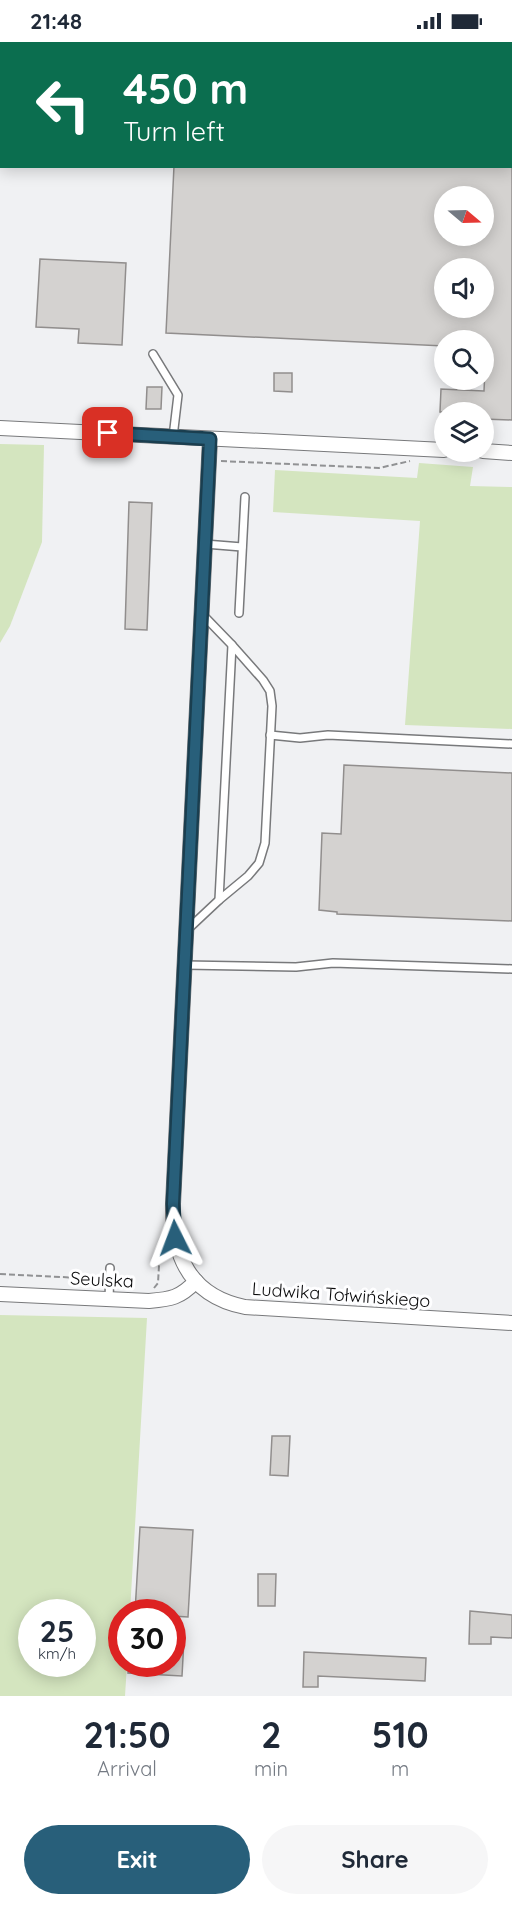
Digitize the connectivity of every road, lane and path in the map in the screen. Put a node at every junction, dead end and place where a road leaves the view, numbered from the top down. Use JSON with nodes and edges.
{"nodes":[{"id":1,"x":153,"y":354,"type":"dead end"},
{"id":2,"x":0,"y":428,"type":"edge"},
{"id":3,"x":173,"y":437,"type":"junction"},
{"id":4,"x":210,"y":439,"type":"junction"},
{"id":5,"x":434,"y":453,"type":"edge"},
{"id":6,"x":512,"y":453,"type":"edge"},
{"id":7,"x":494,"y":454,"type":"edge"},
{"id":8,"x":419,"y":458,"type":"dead end"},
{"id":9,"x":219,"y":461,"type":"dead end"},
{"id":10,"x":245,"y":497,"type":"dead end"},
{"id":11,"x":205,"y":544,"type":"junction"},
{"id":12,"x":242,"y":546,"type":"junction"},
{"id":13,"x":239,"y":613,"type":"dead end"},
{"id":14,"x":202,"y":614,"type":"junction"},
{"id":15,"x":232,"y":645,"type":"junction"},
{"id":16,"x":270,"y":735,"type":"junction"},
{"id":17,"x":512,"y":744,"type":"edge"},
{"id":18,"x":219,"y":900,"type":"junction"},
{"id":19,"x":187,"y":930,"type":"junction"},
{"id":20,"x":185,"y":965,"type":"junction"},
{"id":21,"x":512,"y":969,"type":"edge"},
{"id":22,"x":175,"y":1238,"type":"junction"},
{"id":23,"x":110,"y":1268,"type":"dead end"},
{"id":24,"x":0,"y":1274,"type":"edge"},
{"id":25,"x":110,"y":1280,"type":"junction"},
{"id":26,"x":196,"y":1281,"type":"junction"},
{"id":27,"x":149,"y":1289,"type":"dead end"},
{"id":28,"x":0,"y":1294,"type":"edge"},
{"id":29,"x":109,"y":1299,"type":"junction"},
{"id":30,"x":512,"y":1323,"type":"edge"}],
"edges":[{"from":1,"to":3,"type":"lane"},
{"from":2,"to":3,"type":"street"},
{"from":3,"to":4,"type":"street"},
{"from":4,"to":5,"type":"street"},
{"from":4,"to":11,"type":"street","name":"Ludwika Tołwińskiego"},
{"from":6,"to":7,"type":"street"},
{"from":8,"to":9,"type":"path"},
{"from":10,"to":12,"type":"lane"},
{"from":11,"to":12,"type":"lane"},
{"from":11,"to":14,"type":"street","name":"Ludwika Tołwińskiego"},
{"from":12,"to":13,"type":"lane"},
{"from":14,"to":15,"type":"lane"},
{"from":14,"to":19,"type":"street","name":"Ludwika Tołwińskiego"},
{"from":15,"to":16,"type":"lane"},
{"from":15,"to":18,"type":"lane"},
{"from":16,"to":17,"type":"lane"},
{"from":16,"to":18,"type":"lane"},
{"from":18,"to":19,"type":"lane"},
{"from":19,"to":20,"type":"street","name":"Ludwika Tołwińskiego"},
{"from":20,"to":21,"type":"lane"},
{"from":20,"to":22,"type":"street","name":"Ludwika Tołwińskiego"},
{"from":22,"to":26,"type":"street","name":"Ludwika Tołwińskiego"},
{"from":22,"to":27,"type":"path"},
{"from":23,"to":25,"type":"lane"},
{"from":24,"to":25,"type":"path"},
{"from":25,"to":29,"type":"lane"},
{"from":26,"to":29,"type":"street","name":"Seulska"},
{"from":26,"to":30,"type":"street","name":"Ludwika Tołwińskiego"},
{"from":28,"to":29,"type":"street","name":"Seulska"}]}
